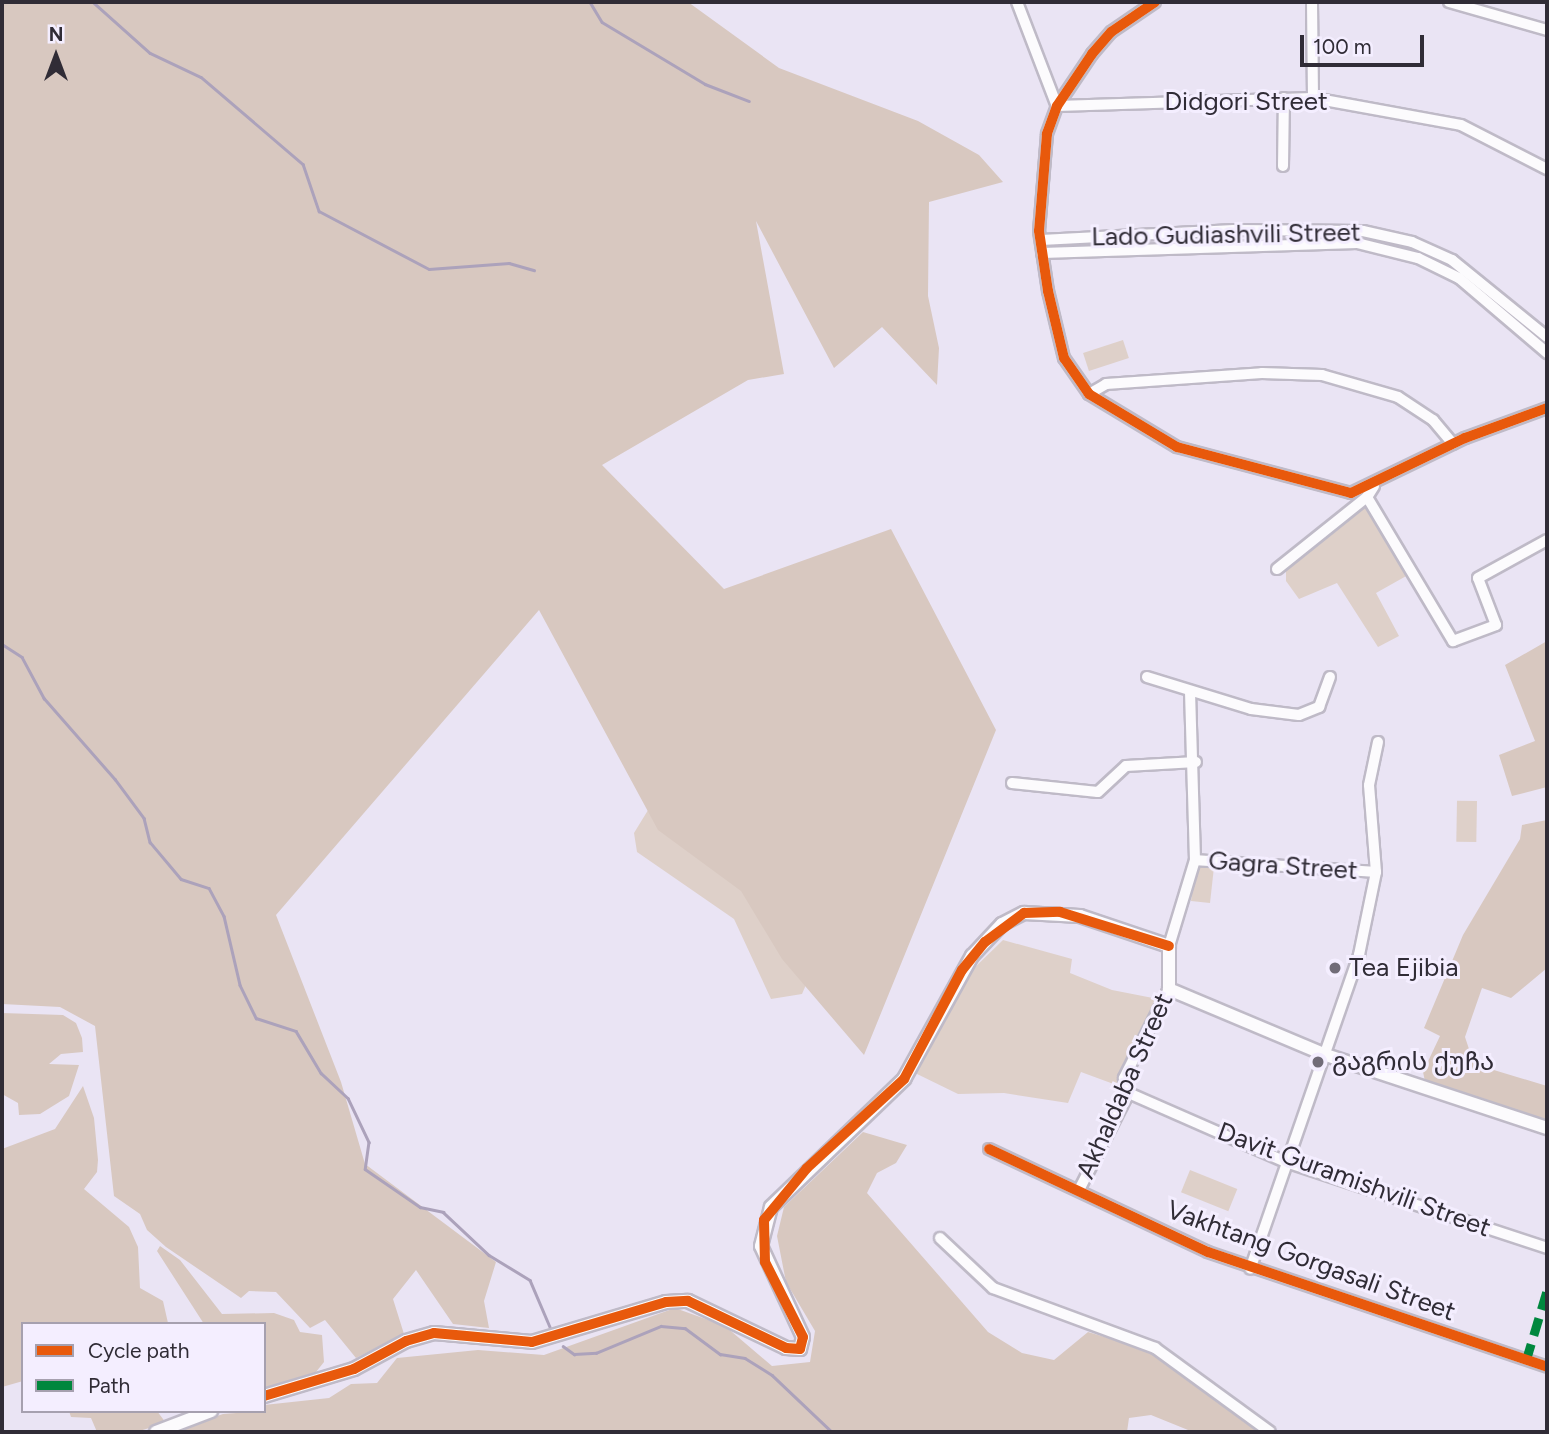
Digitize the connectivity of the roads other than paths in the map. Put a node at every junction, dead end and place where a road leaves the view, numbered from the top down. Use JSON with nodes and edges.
{"nodes":[{"id":1,"x":1017,"y":2,"type":"edge"},
{"id":2,"x":1154,"y":2,"type":"edge"},
{"id":3,"x":1312,"y":2,"type":"edge"},
{"id":4,"x":1449,"y":2,"type":"edge"},
{"id":5,"x":1547,"y":30,"type":"edge"},
{"id":6,"x":1284,"y":98,"type":"junction"},
{"id":7,"x":1313,"y":98,"type":"junction"},
{"id":8,"x":1057,"y":106,"type":"junction"},
{"id":9,"x":1283,"y":166,"type":"dead end"},
{"id":10,"x":1547,"y":169,"type":"edge"},
{"id":11,"x":1342,"y":230,"type":"junction"},
{"id":12,"x":1157,"y":234,"type":"junction"},
{"id":13,"x":1041,"y":240,"type":"junction"},
{"id":14,"x":1342,"y":243,"type":"junction"},
{"id":15,"x":1157,"y":247,"type":"junction"},
{"id":16,"x":1042,"y":253,"type":"junction"},
{"id":17,"x":1533,"y":325,"type":"junction"},
{"id":18,"x":1525,"y":333,"type":"junction"},
{"id":19,"x":1547,"y":337,"type":"edge"},
{"id":20,"x":1547,"y":353,"type":"edge"},
{"id":21,"x":1089,"y":394,"type":"junction"},
{"id":22,"x":1547,"y":408,"type":"edge"},
{"id":23,"x":1453,"y":444,"type":"junction"},
{"id":24,"x":1374,"y":486,"type":"junction"},
{"id":25,"x":1367,"y":497,"type":"junction"},
{"id":26,"x":1547,"y":540,"type":"edge"},
{"id":27,"x":1276,"y":569,"type":"dead end"},
{"id":28,"x":1147,"y":677,"type":"dead end"},
{"id":29,"x":1330,"y":677,"type":"dead end"},
{"id":30,"x":1190,"y":691,"type":"junction"},
{"id":31,"x":1378,"y":742,"type":"dead end"},
{"id":32,"x":1196,"y":762,"type":"junction"},
{"id":33,"x":1012,"y":783,"type":"dead end"},
{"id":34,"x":1195,"y":860,"type":"junction"},
{"id":35,"x":1376,"y":872,"type":"junction"},
{"id":36,"x":1169,"y":946,"type":"junction"},
{"id":37,"x":1169,"y":989,"type":"junction"},
{"id":38,"x":1326,"y":1055,"type":"junction"},
{"id":39,"x":1124,"y":1091,"type":"junction"},
{"id":40,"x":1547,"y":1128,"type":"edge"},
{"id":41,"x":989,"y":1149,"type":"dead end"},
{"id":42,"x":1286,"y":1162,"type":"junction"},
{"id":43,"x":1079,"y":1190,"type":"junction"},
{"id":44,"x":940,"y":1238,"type":"dead end"},
{"id":45,"x":1547,"y":1248,"type":"edge"},
{"id":46,"x":1250,"y":1269,"type":"junction"},
{"id":47,"x":1547,"y":1367,"type":"edge"},
{"id":48,"x":266,"y":1395,"type":"edge"},
{"id":49,"x":206,"y":1413,"type":"edge"},
{"id":50,"x":156,"y":1432,"type":"edge"},
{"id":51,"x":1270,"y":1432,"type":"edge"}],
"edges":[{"from":1,"to":8,"type":"street"},
{"from":2,"to":8,"type":"street"},
{"from":3,"to":7,"type":"street"},
{"from":4,"to":5,"type":"street"},
{"from":6,"to":7,"type":"street","name":"Didgori Street"},
{"from":6,"to":8,"type":"street","name":"Didgori Street"},
{"from":6,"to":9,"type":"street"},
{"from":7,"to":10,"type":"street","name":"Didgori Street"},
{"from":8,"to":13,"type":"street"},
{"from":11,"to":12,"type":"street","name":"Lado Gudiashvili Street"},
{"from":11,"to":14,"type":"street"},
{"from":11,"to":17,"type":"street","name":"Lado Gudiashvili Street"},
{"from":12,"to":13,"type":"street","name":"Lado Gudiashvili Street"},
{"from":12,"to":15,"type":"street"},
{"from":13,"to":16,"type":"street"},
{"from":14,"to":15,"type":"street","name":"Lado Gudiashvili Street"},
{"from":14,"to":18,"type":"street","name":"Lado Gudiashvili Street"},
{"from":15,"to":16,"type":"street","name":"Lado Gudiashvili Street"},
{"from":16,"to":21,"type":"street"},
{"from":17,"to":18,"type":"street"},
{"from":17,"to":19,"type":"street","name":"Lado Gudiashvili Street"},
{"from":18,"to":20,"type":"street","name":"Lado Gudiashvili Street"},
{"from":21,"to":23,"type":"street"},
{"from":21,"to":24,"type":"street"},
{"from":22,"to":23,"type":"street"},
{"from":23,"to":24,"type":"street"},
{"from":24,"to":25,"type":"street"},
{"from":25,"to":26,"type":"street"},
{"from":25,"to":27,"type":"street"},
{"from":28,"to":30,"type":"street"},
{"from":29,"to":30,"type":"street"},
{"from":30,"to":32,"type":"street","name":"Gagra Street"},
{"from":31,"to":35,"type":"street"},
{"from":32,"to":33,"type":"street"},
{"from":32,"to":34,"type":"street","name":"Gagra Street"},
{"from":34,"to":35,"type":"street","name":"Gagra Street"},
{"from":34,"to":36,"type":"street"},
{"from":35,"to":38,"type":"street","name":"Gagra Street"},
{"from":36,"to":37,"type":"street","name":"Akhaldaba Street"},
{"from":36,"to":48,"type":"street"},
{"from":37,"to":38,"type":"street"},
{"from":37,"to":39,"type":"street","name":"Akhaldaba Street"},
{"from":38,"to":40,"type":"street"},
{"from":38,"to":42,"type":"street","name":"Gagra Street"},
{"from":39,"to":42,"type":"street","name":"Davit Guramishvili Street"},
{"from":39,"to":43,"type":"street","name":"Akhaldaba Street"},
{"from":41,"to":43,"type":"street","name":"Vakhtang Gorgasali Street"},
{"from":42,"to":45,"type":"street","name":"Davit Guramishvili Street"},
{"from":42,"to":46,"type":"street","name":"Gagra Street"},
{"from":43,"to":46,"type":"street","name":"Vakhtang Gorgasali Street"},
{"from":44,"to":51,"type":"street"},
{"from":46,"to":47,"type":"street","name":"Vakhtang Gorgasali Street"},
{"from":49,"to":50,"type":"street"}]}
